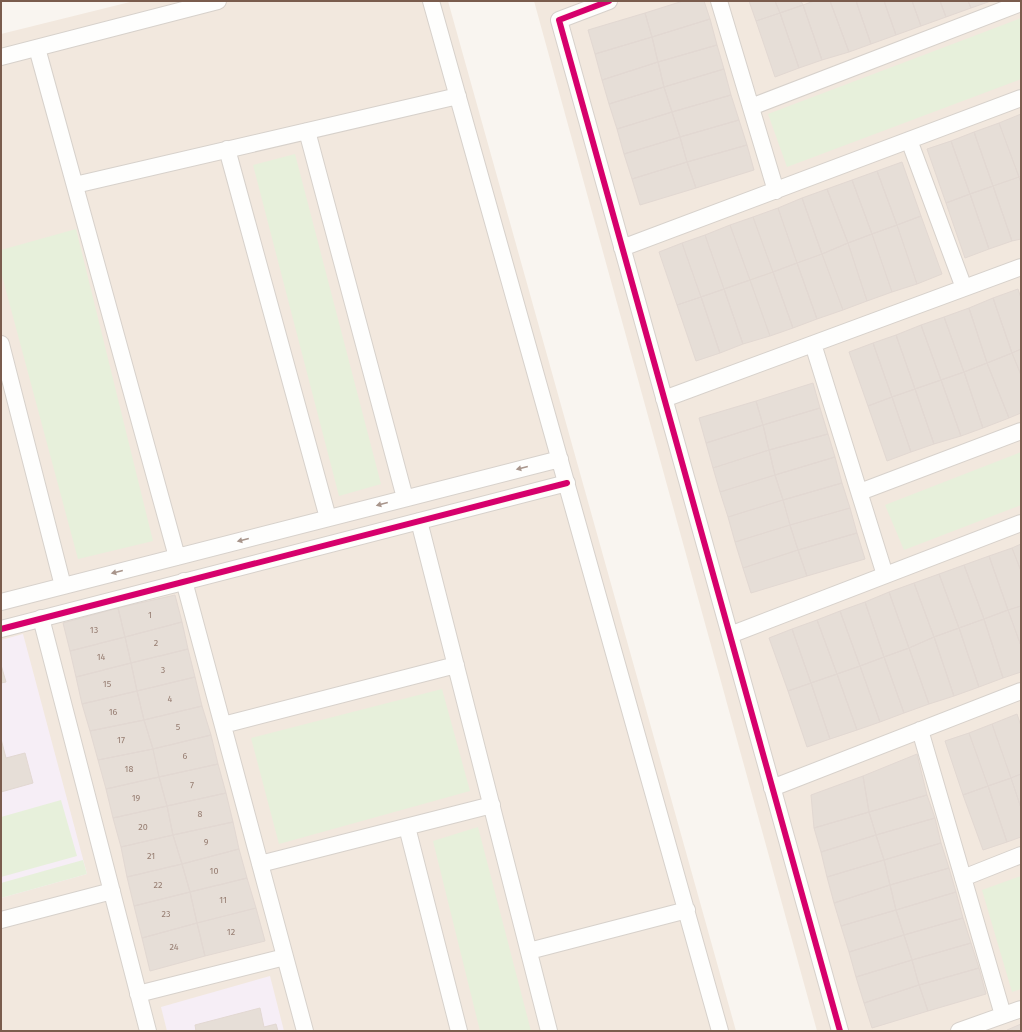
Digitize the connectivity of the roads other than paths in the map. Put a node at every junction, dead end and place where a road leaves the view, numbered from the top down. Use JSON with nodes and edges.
{"nodes":[{"id":1,"x":218,"y":1,"type":"edge"},
{"id":2,"x":431,"y":1,"type":"edge"},
{"id":3,"x":609,"y":1,"type":"edge"},
{"id":4,"x":719,"y":1,"type":"edge"},
{"id":5,"x":1019,"y":3,"type":"edge"},
{"id":6,"x":37,"y":48,"type":"junction"},
{"id":7,"x":1,"y":57,"type":"edge"},
{"id":8,"x":458,"y":96,"type":"junction"},
{"id":9,"x":1021,"y":98,"type":"edge"},
{"id":10,"x":751,"y":106,"type":"junction"},
{"id":11,"x":307,"y":131,"type":"junction"},
{"id":12,"x":909,"y":140,"type":"junction"},
{"id":13,"x":227,"y":149,"type":"junction"},
{"id":14,"x":74,"y":185,"type":"junction"},
{"id":15,"x":776,"y":190,"type":"junction"},
{"id":16,"x":622,"y":248,"type":"junction"},
{"id":17,"x":1021,"y":267,"type":"edge"},
{"id":18,"x":964,"y":288,"type":"junction"},
{"id":19,"x":1,"y":344,"type":"edge"},
{"id":20,"x":813,"y":344,"type":"junction"},
{"id":21,"x":664,"y":399,"type":"junction"},
{"id":22,"x":1021,"y":431,"type":"edge"},
{"id":23,"x":560,"y":459,"type":"junction"},
{"id":24,"x":567,"y":483,"type":"junction"},
{"id":25,"x":437,"y":490,"type":"junction"},
{"id":26,"x":860,"y":492,"type":"junction"},
{"id":27,"x":405,"y":498,"type":"junction"},
{"id":28,"x":443,"y":515,"type":"junction"},
{"id":29,"x":328,"y":518,"type":"junction"},
{"id":30,"x":420,"y":521,"type":"junction"},
{"id":31,"x":1021,"y":523,"type":"edge"},
{"id":32,"x":264,"y":534,"type":"junction"},
{"id":33,"x":177,"y":557,"type":"junction"},
{"id":34,"x":271,"y":559,"type":"junction"},
{"id":35,"x":885,"y":575,"type":"junction"},
{"id":36,"x":184,"y":582,"type":"junction"},
{"id":37,"x":63,"y":586,"type":"junction"},
{"id":38,"x":1,"y":602,"type":"edge"},
{"id":39,"x":41,"y":618,"type":"junction"},
{"id":40,"x":1,"y":628,"type":"edge"},
{"id":41,"x":730,"y":634,"type":"junction"},
{"id":42,"x":456,"y":665,"type":"junction"},
{"id":43,"x":1021,"y":691,"type":"edge"},
{"id":44,"x":223,"y":725,"type":"junction"},
{"id":45,"x":920,"y":730,"type":"junction"},
{"id":46,"x":772,"y":788,"type":"junction"},
{"id":47,"x":492,"y":805,"type":"junction"},
{"id":48,"x":407,"y":827,"type":"junction"},
{"id":49,"x":1021,"y":855,"type":"edge"},
{"id":50,"x":260,"y":864,"type":"junction"},
{"id":51,"x":963,"y":878,"type":"junction"},
{"id":52,"x":112,"y":891,"type":"junction"},
{"id":53,"x":686,"y":910,"type":"junction"},
{"id":54,"x":1,"y":920,"type":"edge"},
{"id":55,"x":529,"y":951,"type":"junction"},
{"id":56,"x":285,"y":957,"type":"junction"},
{"id":57,"x":138,"y":994,"type":"junction"},
{"id":58,"x":1021,"y":1009,"type":"edge"},
{"id":59,"x":1003,"y":1015,"type":"junction"},
{"id":60,"x":148,"y":1031,"type":"edge"},
{"id":61,"x":305,"y":1031,"type":"edge"},
{"id":62,"x":459,"y":1031,"type":"edge"},
{"id":63,"x":549,"y":1031,"type":"edge"},
{"id":64,"x":720,"y":1031,"type":"edge"},
{"id":65,"x":840,"y":1031,"type":"edge"},
{"id":66,"x":958,"y":1031,"type":"edge"}],
"edges":[{"from":1,"to":6,"type":"street"},
{"from":2,"to":8,"type":"street"},
{"from":3,"to":16,"type":"street"},
{"from":4,"to":10,"type":"street"},
{"from":5,"to":10,"type":"street"},
{"from":6,"to":7,"type":"street"},
{"from":6,"to":14,"type":"street"},
{"from":8,"to":11,"type":"street"},
{"from":8,"to":23,"type":"street"},
{"from":9,"to":12,"type":"street"},
{"from":10,"to":15,"type":"street"},
{"from":11,"to":13,"type":"street"},
{"from":11,"to":27,"type":"street"},
{"from":12,"to":15,"type":"street"},
{"from":12,"to":18,"type":"street"},
{"from":13,"to":14,"type":"street"},
{"from":13,"to":29,"type":"street"},
{"from":14,"to":33,"type":"street"},
{"from":15,"to":16,"type":"street"},
{"from":16,"to":21,"type":"street"},
{"from":17,"to":18,"type":"street"},
{"from":18,"to":20,"type":"street"},
{"from":19,"to":37,"type":"street"},
{"from":20,"to":21,"type":"street"},
{"from":20,"to":26,"type":"street"},
{"from":21,"to":41,"type":"street"},
{"from":22,"to":26,"type":"street"},
{"from":23,"to":24,"type":"street"},
{"from":23,"to":25,"type":"street","one_way":true},
{"from":24,"to":28,"type":"street"},
{"from":24,"to":53,"type":"street"},
{"from":25,"to":27,"type":"street"},
{"from":25,"to":28,"type":"street"},
{"from":26,"to":35,"type":"street"},
{"from":27,"to":29,"type":"street","one_way":true},
{"from":28,"to":30,"type":"street"},
{"from":29,"to":32,"type":"street"},
{"from":30,"to":34,"type":"street"},
{"from":30,"to":42,"type":"street"},
{"from":31,"to":35,"type":"street"},
{"from":32,"to":33,"type":"street","one_way":true},
{"from":32,"to":34,"type":"street"},
{"from":33,"to":37,"type":"street","one_way":true},
{"from":34,"to":36,"type":"street"},
{"from":35,"to":41,"type":"street"},
{"from":36,"to":39,"type":"street"},
{"from":36,"to":44,"type":"street"},
{"from":37,"to":38,"type":"street"},
{"from":39,"to":40,"type":"street"},
{"from":39,"to":52,"type":"street"},
{"from":41,"to":46,"type":"street"},
{"from":42,"to":44,"type":"street"},
{"from":42,"to":47,"type":"street"},
{"from":43,"to":45,"type":"street"},
{"from":44,"to":50,"type":"street"},
{"from":45,"to":46,"type":"street"},
{"from":45,"to":51,"type":"street"},
{"from":46,"to":65,"type":"street"},
{"from":47,"to":48,"type":"street"},
{"from":47,"to":55,"type":"street"},
{"from":48,"to":50,"type":"street"},
{"from":48,"to":62,"type":"street"},
{"from":49,"to":51,"type":"street"},
{"from":50,"to":56,"type":"street"},
{"from":51,"to":59,"type":"street"},
{"from":52,"to":54,"type":"street"},
{"from":52,"to":57,"type":"street"},
{"from":53,"to":55,"type":"street"},
{"from":53,"to":64,"type":"street"},
{"from":55,"to":63,"type":"street"},
{"from":56,"to":57,"type":"street"},
{"from":56,"to":61,"type":"street"},
{"from":57,"to":60,"type":"street"},
{"from":58,"to":59,"type":"street"},
{"from":59,"to":66,"type":"street"}]}
